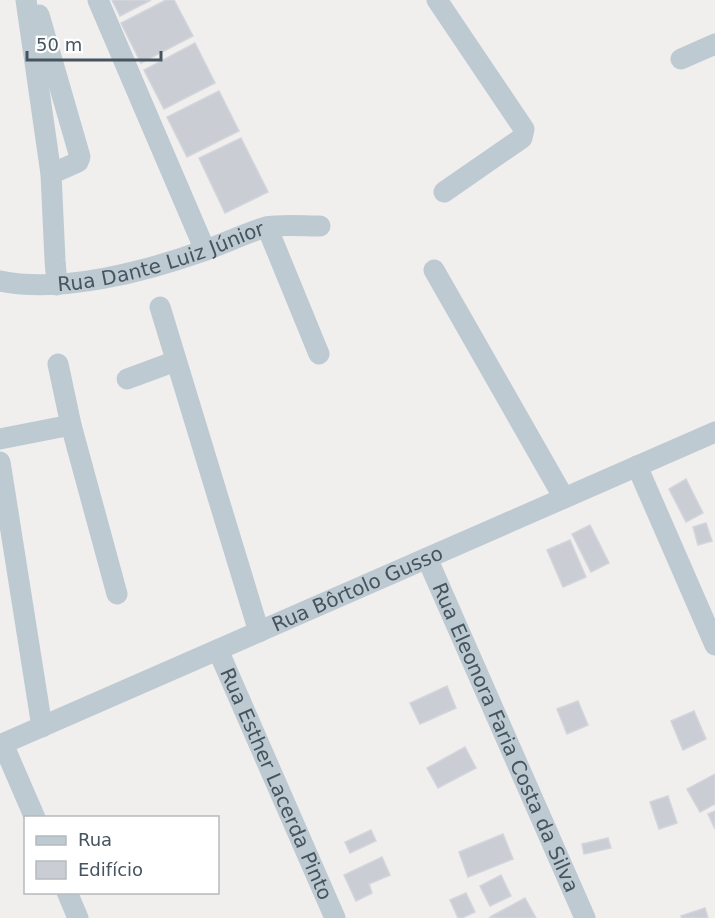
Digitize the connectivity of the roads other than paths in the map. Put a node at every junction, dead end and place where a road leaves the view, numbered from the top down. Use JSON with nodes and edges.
{"nodes":[{"id":1,"x":26,"y":0,"type":"edge"},
{"id":2,"x":35,"y":0,"type":"edge"},
{"id":3,"x":98,"y":0,"type":"edge"},
{"id":4,"x":437,"y":0,"type":"edge"},
{"id":5,"x":715,"y":44,"type":"edge"},
{"id":6,"x":681,"y":59,"type":"dead end"},
{"id":7,"x":51,"y":174,"type":"junction"},
{"id":8,"x":444,"y":192,"type":"dead end"},
{"id":9,"x":320,"y":226,"type":"dead end"},
{"id":10,"x":267,"y":227,"type":"junction"},
{"id":11,"x":205,"y":250,"type":"junction"},
{"id":12,"x":434,"y":270,"type":"dead end"},
{"id":13,"x":0,"y":280,"type":"edge"},
{"id":14,"x":57,"y":285,"type":"junction"},
{"id":15,"x":160,"y":307,"type":"dead end"},
{"id":16,"x":319,"y":354,"type":"dead end"},
{"id":17,"x":176,"y":361,"type":"junction"},
{"id":18,"x":57,"y":364,"type":"dead end"},
{"id":19,"x":127,"y":379,"type":"dead end"},
{"id":20,"x":71,"y":425,"type":"junction"},
{"id":21,"x":715,"y":432,"type":"edge"},
{"id":22,"x":0,"y":439,"type":"edge"},
{"id":23,"x":0,"y":462,"type":"edge"},
{"id":24,"x":637,"y":466,"type":"junction"},
{"id":25,"x":564,"y":498,"type":"junction"},
{"id":26,"x":427,"y":558,"type":"junction"},
{"id":27,"x":8,"y":563,"type":"edge"},
{"id":28,"x":117,"y":594,"type":"dead end"},
{"id":29,"x":259,"y":632,"type":"junction"},
{"id":30,"x":715,"y":645,"type":"edge"},
{"id":31,"x":218,"y":650,"type":"junction"},
{"id":32,"x":42,"y":727,"type":"junction"},
{"id":33,"x":2,"y":745,"type":"edge"},
{"id":34,"x":34,"y":816,"type":"edge"},
{"id":35,"x":69,"y":894,"type":"edge"},
{"id":36,"x":78,"y":918,"type":"edge"},
{"id":37,"x":334,"y":918,"type":"edge"},
{"id":38,"x":585,"y":918,"type":"edge"}],
"edges":[{"from":1,"to":7,"type":"street"},
{"from":2,"to":7,"type":"street"},
{"from":3,"to":11,"type":"street"},
{"from":4,"to":8,"type":"street"},
{"from":5,"to":6,"type":"street"},
{"from":7,"to":14,"type":"street"},
{"from":9,"to":10,"type":"street","name":"Rua Dante Luiz Júnior"},
{"from":10,"to":11,"type":"street","name":"Rua Dante Luiz Júnior"},
{"from":10,"to":16,"type":"street"},
{"from":11,"to":14,"type":"street","name":"Rua Dante Luiz Júnior"},
{"from":12,"to":25,"type":"street"},
{"from":13,"to":14,"type":"street","name":"Rua Dante Luiz Júnior"},
{"from":15,"to":17,"type":"street"},
{"from":17,"to":19,"type":"street"},
{"from":17,"to":29,"type":"street"},
{"from":18,"to":20,"type":"street"},
{"from":20,"to":22,"type":"street"},
{"from":20,"to":28,"type":"street"},
{"from":21,"to":24,"type":"street","name":"Rua Bôrtolo Gusso"},
{"from":23,"to":27,"type":"street"},
{"from":24,"to":25,"type":"street","name":"Rua Bôrtolo Gusso"},
{"from":24,"to":30,"type":"street"},
{"from":25,"to":26,"type":"street","name":"Rua Bôrtolo Gusso"},
{"from":26,"to":29,"type":"street","name":"Rua Bôrtolo Gusso"},
{"from":26,"to":38,"type":"street","name":"Rua Eleonora Faria Costa da Silva"},
{"from":27,"to":32,"type":"street"},
{"from":29,"to":31,"type":"street","name":"Rua Bôrtolo Gusso"},
{"from":31,"to":32,"type":"street","name":"Rua Bôrtolo Gusso"},
{"from":31,"to":37,"type":"street","name":"Rua Esther Lacerda Pinto"},
{"from":32,"to":33,"type":"street","name":"Rua Bôrtolo Gusso"},
{"from":33,"to":34,"type":"street"},
{"from":35,"to":36,"type":"street"}]}
